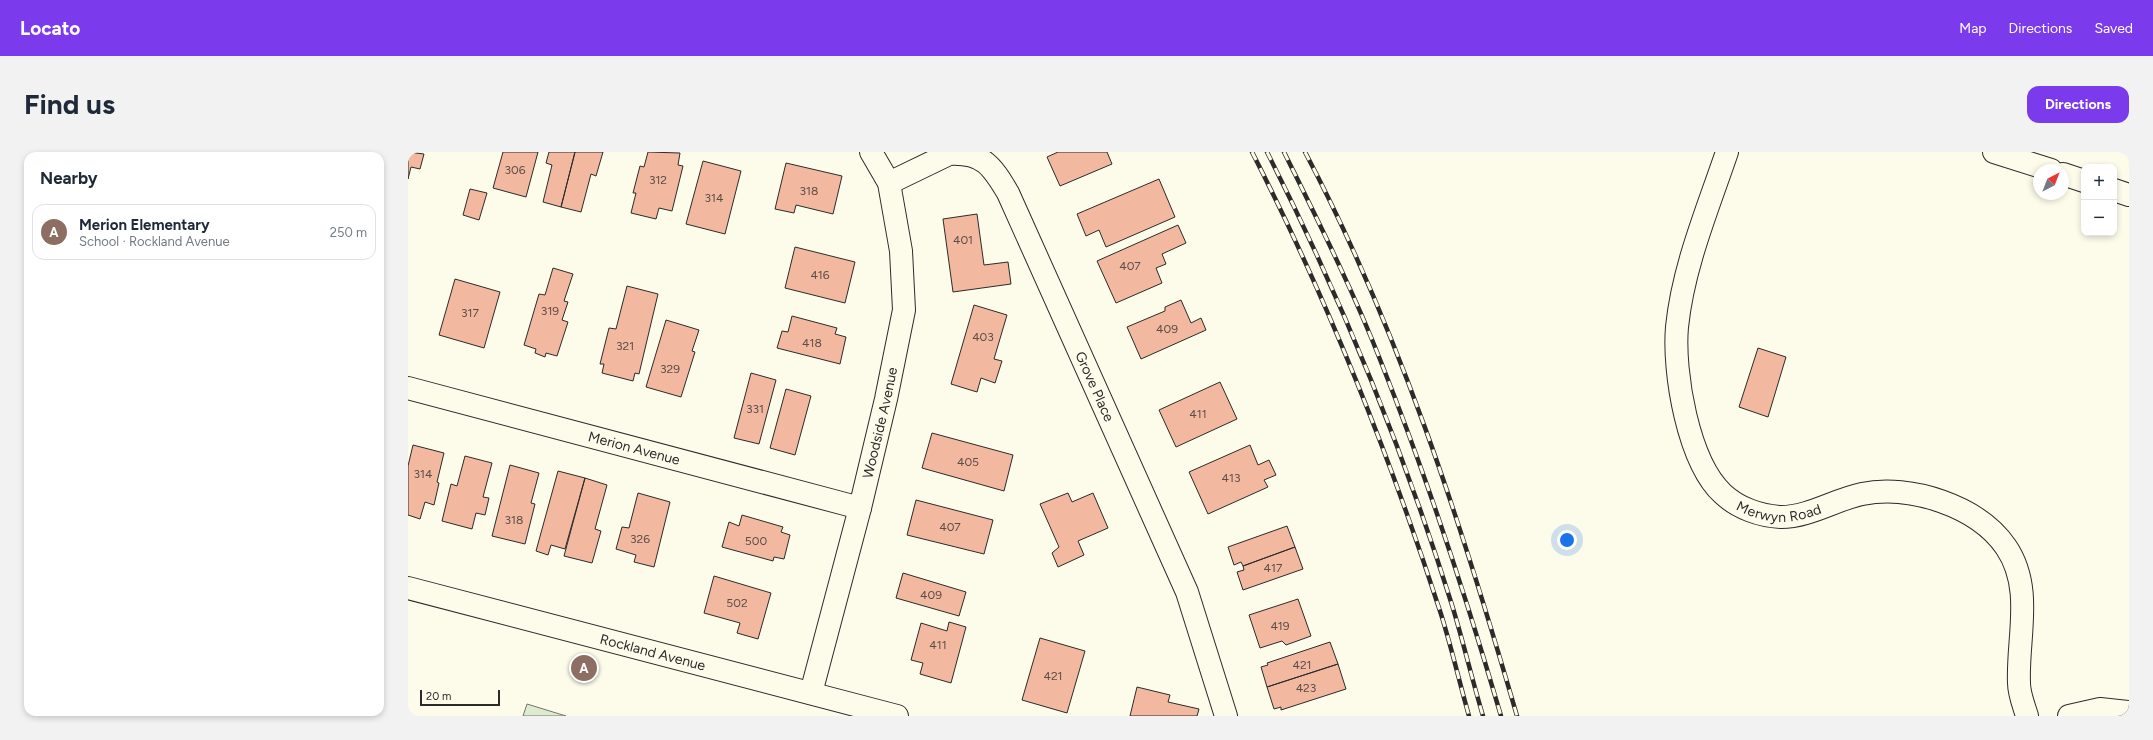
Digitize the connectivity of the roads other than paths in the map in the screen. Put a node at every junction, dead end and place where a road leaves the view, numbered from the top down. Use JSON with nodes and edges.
{"nodes":[{"id":1,"x":872,"y":152,"type":"edge"},
{"id":2,"x":1727,"y":152,"type":"edge"},
{"id":3,"x":1994,"y":152,"type":"edge"},
{"id":4,"x":2033,"y":164,"type":"edge"},
{"id":5,"x":2069,"y":176,"type":"edge"},
{"id":6,"x":2081,"y":180,"type":"edge"},
{"id":7,"x":889,"y":183,"type":"junction"},
{"id":8,"x":2117,"y":191,"type":"edge"},
{"id":9,"x":2129,"y":195,"type":"edge"},
{"id":10,"x":408,"y":388,"type":"edge"},
{"id":11,"x":860,"y":508,"type":"junction"},
{"id":12,"x":408,"y":588,"type":"edge"},
{"id":13,"x":811,"y":693,"type":"junction"},
{"id":14,"x":2129,"y":712,"type":"edge"},
{"id":15,"x":897,"y":716,"type":"edge"},
{"id":16,"x":1226,"y":716,"type":"edge"},
{"id":17,"x":2027,"y":716,"type":"edge"},
{"id":18,"x":2069,"y":716,"type":"edge"}],
"edges":[{"from":1,"to":7,"type":"street","name":"Woodside Avenue"},
{"from":2,"to":17,"type":"street","name":"Merwyn Road"},
{"from":3,"to":4,"type":"street"},
{"from":5,"to":6,"type":"street"},
{"from":7,"to":11,"type":"street","name":"Woodside Avenue"},
{"from":7,"to":16,"type":"street","name":"Grove Place"},
{"from":8,"to":9,"type":"street"},
{"from":10,"to":11,"type":"street","name":"Merion Avenue"},
{"from":11,"to":13,"type":"street","name":"Woodside Avenue"},
{"from":12,"to":13,"type":"street","name":"Rockland Avenue"},
{"from":13,"to":15,"type":"street","name":"Rockland Avenue"},
{"from":14,"to":18,"type":"street"}]}
